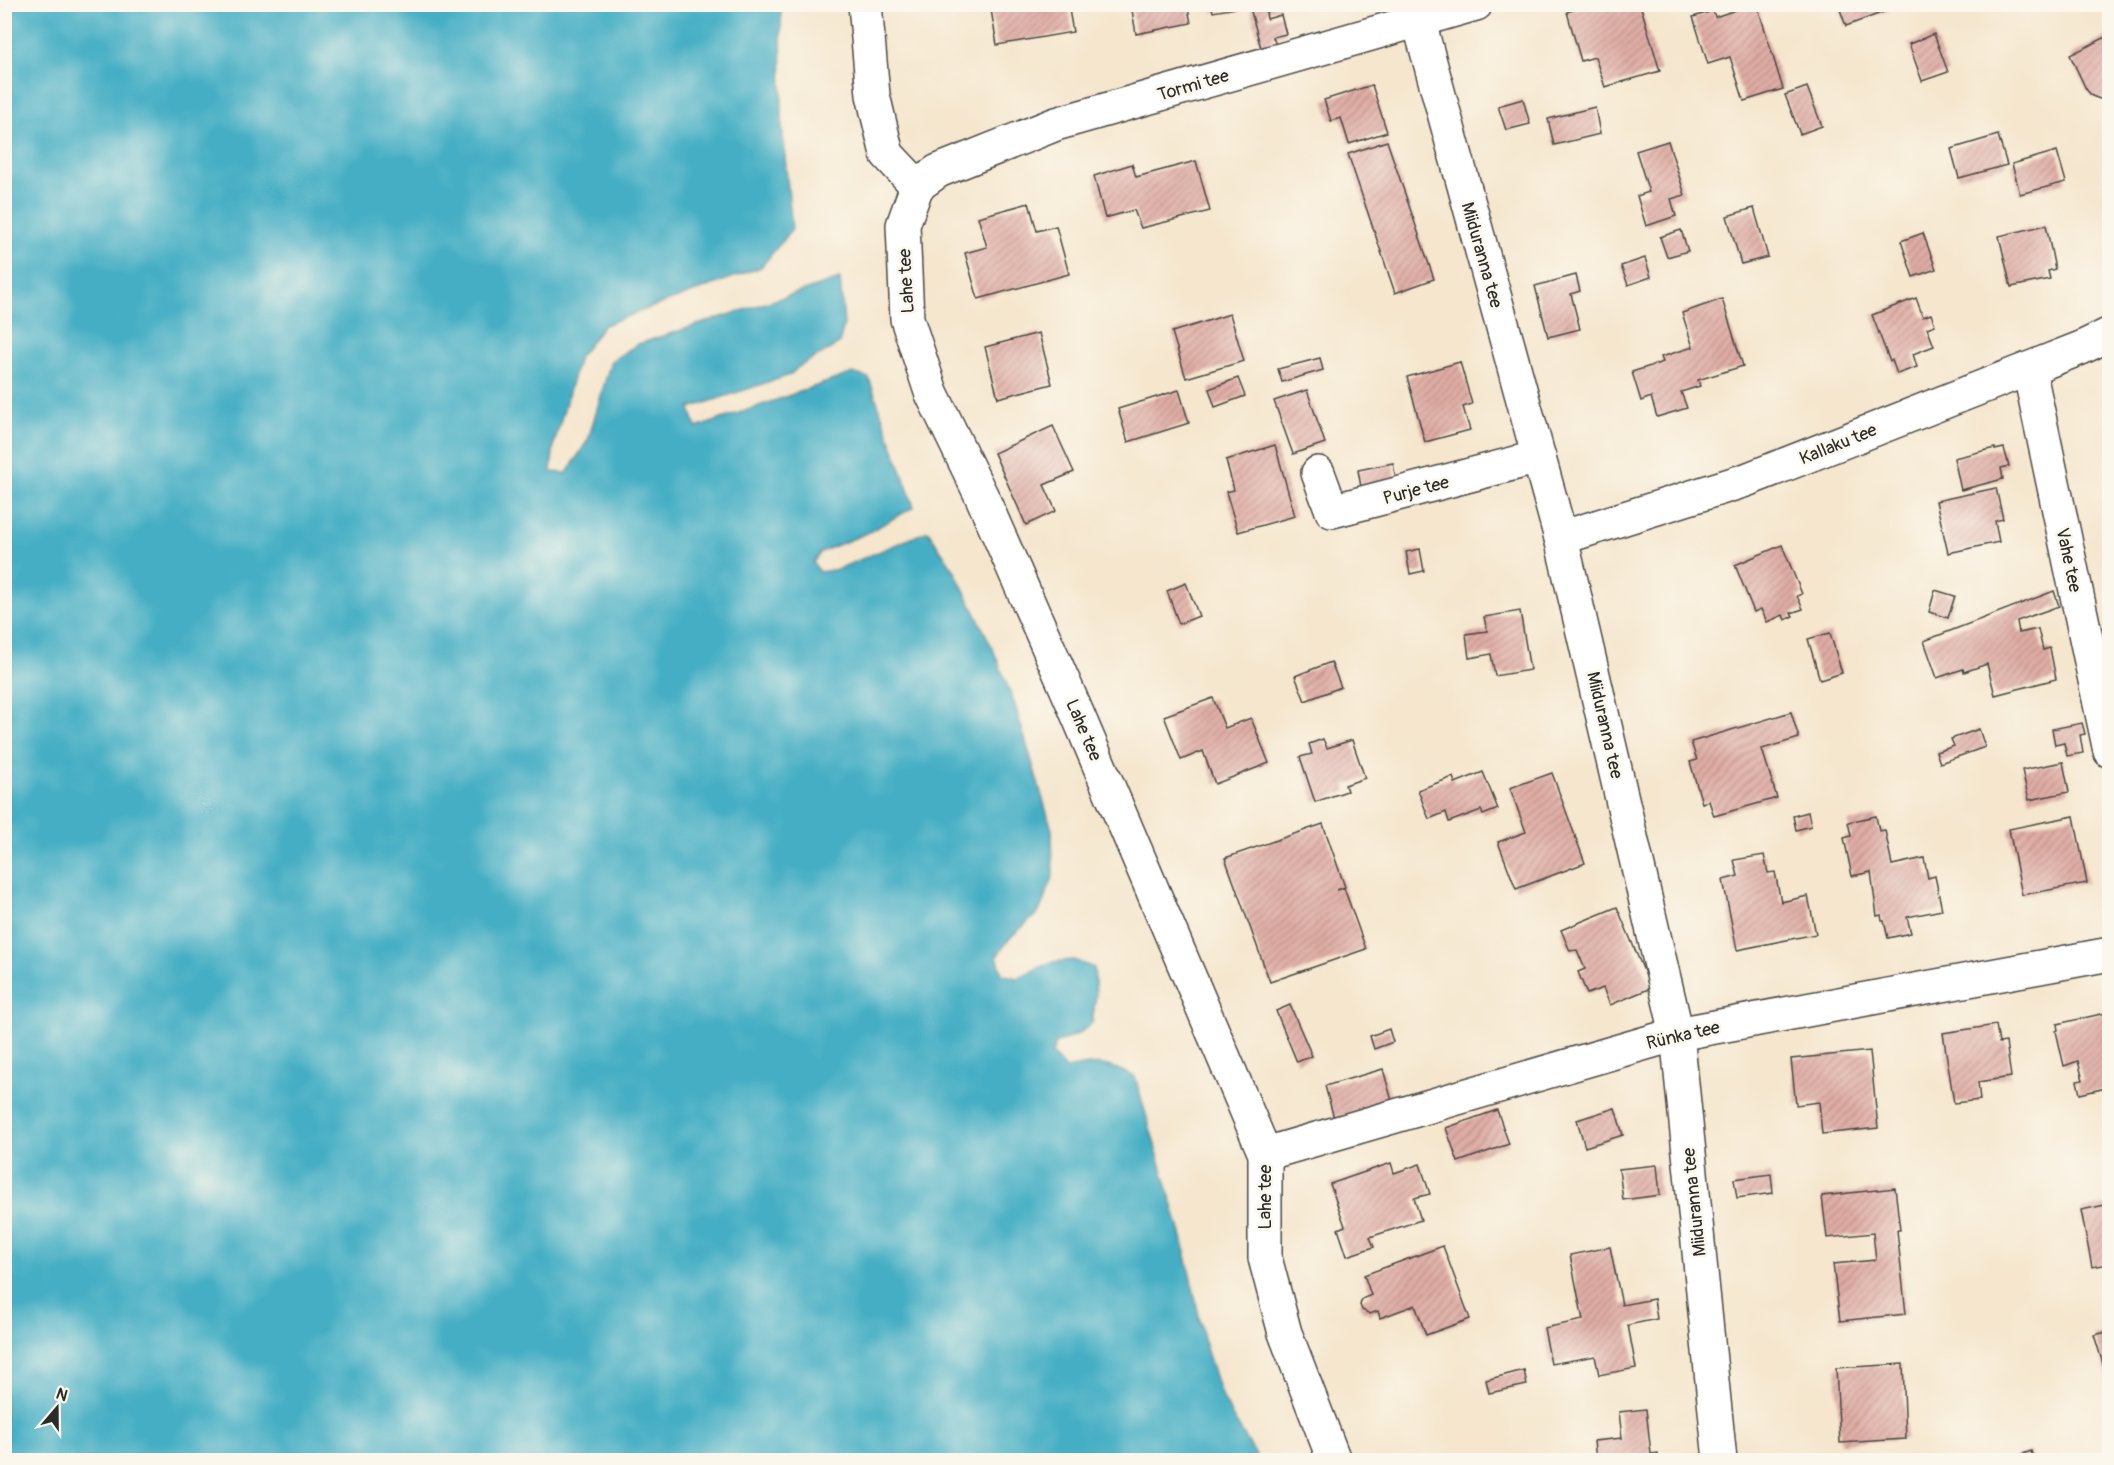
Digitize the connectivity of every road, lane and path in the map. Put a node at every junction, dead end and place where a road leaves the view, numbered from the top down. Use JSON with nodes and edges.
{"nodes":[{"id":1,"x":865,"y":4,"type":"edge"},
{"id":2,"x":1476,"y":4,"type":"edge"},
{"id":3,"x":1416,"y":13,"type":"edge"},
{"id":4,"x":917,"y":186,"type":"junction"},
{"id":5,"x":2109,"y":334,"type":"edge"},
{"id":6,"x":2029,"y":369,"type":"junction"},
{"id":7,"x":1539,"y":457,"type":"junction"},
{"id":8,"x":1318,"y":473,"type":"dead end"},
{"id":9,"x":1561,"y":538,"type":"junction"},
{"id":10,"x":2109,"y":751,"type":"edge"},
{"id":11,"x":2109,"y":954,"type":"edge"},
{"id":12,"x":1677,"y":1034,"type":"junction"},
{"id":13,"x":1265,"y":1154,"type":"junction"},
{"id":14,"x":1334,"y":1461,"type":"edge"},
{"id":15,"x":1720,"y":1461,"type":"edge"}],
"edges":[{"from":1,"to":4,"type":"street"},
{"from":2,"to":3,"type":"street","name":"Tormi tee"},
{"from":3,"to":4,"type":"street","name":"Tormi tee"},
{"from":3,"to":7,"type":"street","name":"Miiduranna tee"},
{"from":4,"to":13,"type":"street","name":"Lahe tee"},
{"from":5,"to":6,"type":"street","name":"Kallaku tee"},
{"from":6,"to":9,"type":"street","name":"Kallaku tee"},
{"from":6,"to":10,"type":"street","name":"Vahe tee"},
{"from":7,"to":8,"type":"street","name":"Purje tee"},
{"from":7,"to":9,"type":"street","name":"Miiduranna tee"},
{"from":9,"to":12,"type":"street","name":"Miiduranna tee"},
{"from":11,"to":12,"type":"street","name":"Rünka tee"},
{"from":12,"to":13,"type":"street","name":"Rünka tee"},
{"from":12,"to":15,"type":"street","name":"Miiduranna tee"},
{"from":13,"to":14,"type":"street","name":"Lahe tee"}]}
